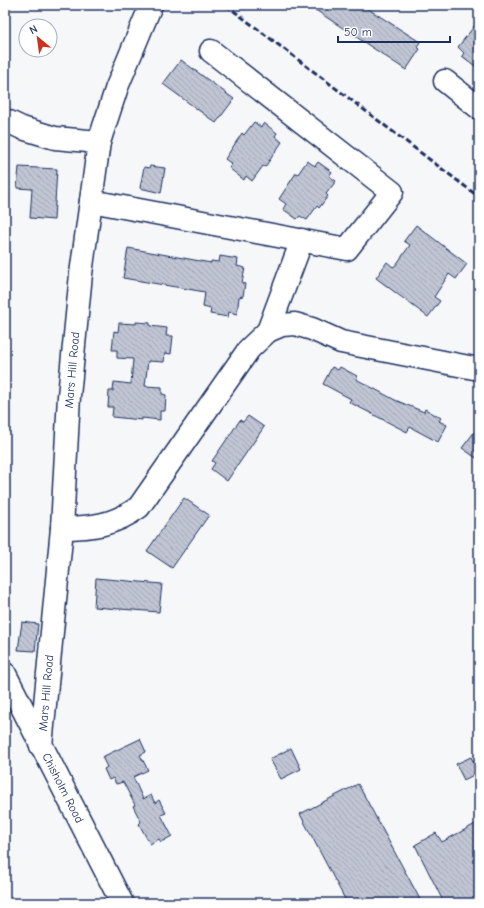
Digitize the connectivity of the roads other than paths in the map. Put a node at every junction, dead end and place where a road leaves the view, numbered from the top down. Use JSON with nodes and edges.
{"nodes":[{"id":1,"x":151,"y":5,"type":"edge"},
{"id":2,"x":211,"y":51,"type":"dead end"},
{"id":3,"x":445,"y":81,"type":"dead end"},
{"id":4,"x":479,"y":108,"type":"edge"},
{"id":5,"x":5,"y":120,"type":"edge"},
{"id":6,"x":99,"y":142,"type":"junction"},
{"id":7,"x":91,"y":201,"type":"junction"},
{"id":8,"x":302,"y":240,"type":"junction"},
{"id":9,"x":268,"y":331,"type":"junction"},
{"id":10,"x":479,"y":370,"type":"edge"},
{"id":11,"x":62,"y":528,"type":"junction"},
{"id":12,"x":5,"y":674,"type":"edge"},
{"id":13,"x":42,"y":746,"type":"junction"},
{"id":14,"x":122,"y":903,"type":"edge"}],
"edges":[{"from":1,"to":6,"type":"street","name":"Mars Hill Road"},
{"from":2,"to":8,"type":"street"},
{"from":3,"to":4,"type":"street"},
{"from":5,"to":6,"type":"street"},
{"from":6,"to":7,"type":"street","name":"Mars Hill Road"},
{"from":7,"to":8,"type":"street"},
{"from":7,"to":11,"type":"street","name":"Mars Hill Road"},
{"from":8,"to":9,"type":"street"},
{"from":9,"to":10,"type":"street"},
{"from":9,"to":11,"type":"street"},
{"from":11,"to":13,"type":"street","name":"Mars Hill Road"},
{"from":12,"to":13,"type":"street","name":"Chisholm Road"},
{"from":13,"to":14,"type":"street","name":"Chisholm Road"}]}
